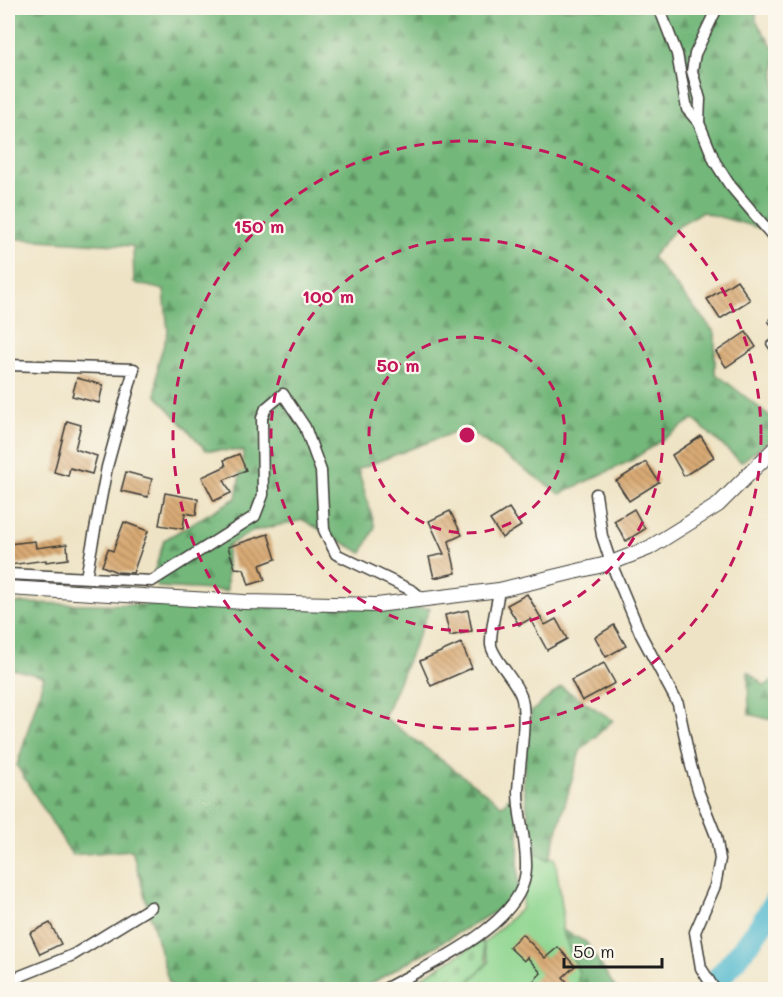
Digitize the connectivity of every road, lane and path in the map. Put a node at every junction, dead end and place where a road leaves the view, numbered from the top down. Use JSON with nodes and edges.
{"nodes":[{"id":1,"x":656,"y":8,"type":"edge"},
{"id":2,"x":717,"y":8,"type":"edge"},
{"id":3,"x":699,"y":123,"type":"junction"},
{"id":4,"x":776,"y":240,"type":"edge"},
{"id":5,"x":770,"y":344,"type":"dead end"},
{"id":6,"x":776,"y":352,"type":"edge"},
{"id":7,"x":8,"y":365,"type":"edge"},
{"id":8,"x":776,"y":447,"type":"edge"},
{"id":9,"x":596,"y":494,"type":"dead end"},
{"id":10,"x":611,"y":563,"type":"junction"},
{"id":11,"x":8,"y":574,"type":"edge"},
{"id":12,"x":86,"y":577,"type":"junction"},
{"id":13,"x":8,"y":588,"type":"edge"},
{"id":14,"x":499,"y":591,"type":"junction"},
{"id":15,"x":424,"y":600,"type":"junction"},
{"id":16,"x":150,"y":907,"type":"dead end"},
{"id":17,"x":8,"y":981,"type":"edge"},
{"id":18,"x":383,"y":990,"type":"edge"},
{"id":19,"x":715,"y":990,"type":"edge"}],
"edges":[{"from":1,"to":3,"type":"street"},
{"from":2,"to":3,"type":"street"},
{"from":3,"to":4,"type":"street"},
{"from":5,"to":6,"type":"lane"},
{"from":7,"to":12,"type":"street"},
{"from":8,"to":10,"type":"street"},
{"from":9,"to":10,"type":"street"},
{"from":10,"to":14,"type":"street"},
{"from":10,"to":19,"type":"street"},
{"from":11,"to":12,"type":"street"},
{"from":12,"to":15,"type":"street"},
{"from":13,"to":15,"type":"street"},
{"from":14,"to":15,"type":"street"},
{"from":14,"to":18,"type":"street"},
{"from":16,"to":17,"type":"street"}]}
